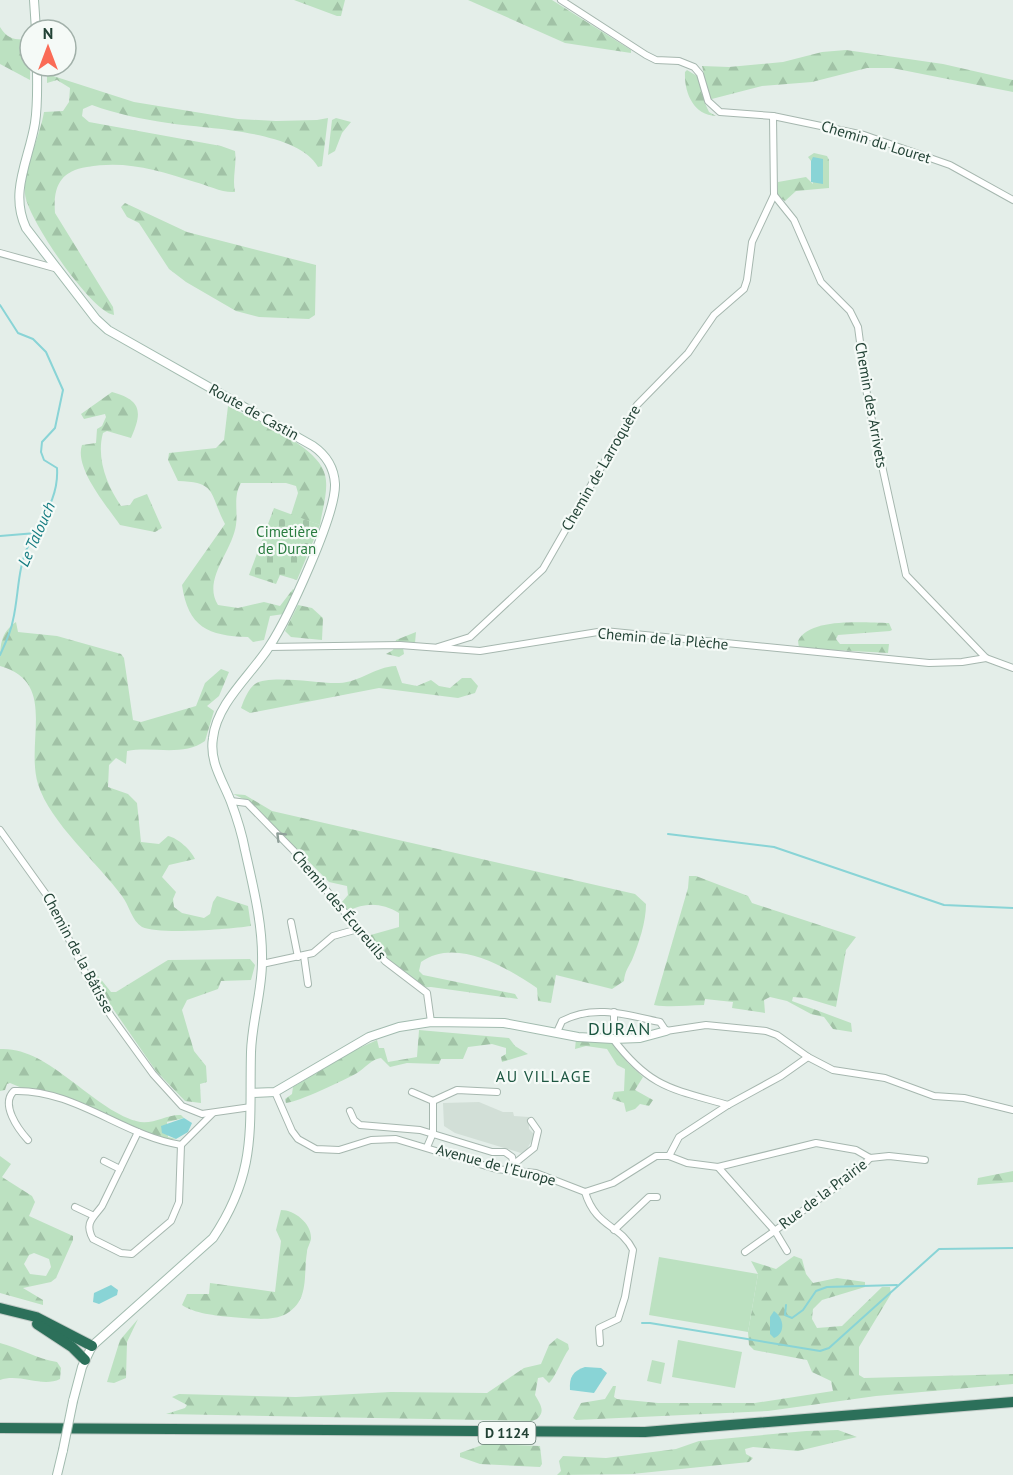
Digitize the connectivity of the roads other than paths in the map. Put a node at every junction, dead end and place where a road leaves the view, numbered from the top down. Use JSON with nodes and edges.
{"nodes":[{"id":1,"x":34,"y":0,"type":"edge"},
{"id":2,"x":561,"y":0,"type":"edge"},
{"id":3,"x":35,"y":18,"type":"edge"},
{"id":4,"x":37,"y":78,"type":"edge"},
{"id":5,"x":773,"y":116,"type":"junction"},
{"id":6,"x":774,"y":195,"type":"junction"},
{"id":7,"x":1013,"y":200,"type":"edge"},
{"id":8,"x":0,"y":253,"type":"edge"},
{"id":9,"x":59,"y":269,"type":"junction"},
{"id":10,"x":269,"y":647,"type":"junction"},
{"id":11,"x":429,"y":649,"type":"junction"},
{"id":12,"x":986,"y":658,"type":"junction"},
{"id":13,"x":1013,"y":668,"type":"edge"},
{"id":14,"x":231,"y":801,"type":"junction"},
{"id":15,"x":0,"y":830,"type":"edge"},
{"id":16,"x":291,"y":922,"type":"dead end"},
{"id":17,"x":358,"y":929,"type":"junction"},
{"id":18,"x":301,"y":956,"type":"junction"},
{"id":19,"x":262,"y":964,"type":"junction"},
{"id":20,"x":308,"y":984,"type":"dead end"},
{"id":21,"x":614,"y":1012,"type":"junction"},
{"id":22,"x":431,"y":1022,"type":"junction"},
{"id":23,"x":614,"y":1025,"type":"dead end"},
{"id":24,"x":666,"y":1031,"type":"junction"},
{"id":25,"x":557,"y":1032,"type":"junction"},
{"id":26,"x":613,"y":1039,"type":"junction"},
{"id":27,"x":808,"y":1057,"type":"junction"},
{"id":28,"x":275,"y":1092,"type":"junction"},
{"id":29,"x":412,"y":1092,"type":"dead end"},
{"id":30,"x":497,"y":1092,"type":"dead end"},
{"id":31,"x":251,"y":1093,"type":"junction"},
{"id":32,"x":433,"y":1101,"type":"junction"},
{"id":33,"x":728,"y":1105,"type":"junction"},
{"id":34,"x":251,"y":1107,"type":"junction"},
{"id":35,"x":1013,"y":1110,"type":"edge"},
{"id":36,"x":350,"y":1111,"type":"dead end"},
{"id":37,"x":212,"y":1113,"type":"junction"},
{"id":38,"x":531,"y":1121,"type":"dead end"},
{"id":39,"x":138,"y":1132,"type":"junction"},
{"id":40,"x":433,"y":1133,"type":"junction"},
{"id":41,"x":28,"y":1140,"type":"dead end"},
{"id":42,"x":181,"y":1145,"type":"junction"},
{"id":43,"x":427,"y":1147,"type":"junction"},
{"id":44,"x":669,"y":1156,"type":"junction"},
{"id":45,"x":870,"y":1158,"type":"junction"},
{"id":46,"x":925,"y":1160,"type":"dead end"},
{"id":47,"x":104,"y":1161,"type":"dead end"},
{"id":48,"x":515,"y":1167,"type":"junction"},
{"id":49,"x":718,"y":1167,"type":"junction"},
{"id":50,"x":120,"y":1169,"type":"junction"},
{"id":51,"x":585,"y":1192,"type":"junction"},
{"id":52,"x":657,"y":1197,"type":"dead end"},
{"id":53,"x":75,"y":1207,"type":"dead end"},
{"id":54,"x":92,"y":1215,"type":"junction"},
{"id":55,"x":614,"y":1230,"type":"junction"},
{"id":56,"x":775,"y":1231,"type":"junction"},
{"id":57,"x":787,"y":1251,"type":"dead end"},
{"id":58,"x":745,"y":1252,"type":"dead end"},
{"id":59,"x":0,"y":1308,"type":"edge"},
{"id":60,"x":0,"y":1314,"type":"edge"},
{"id":61,"x":600,"y":1342,"type":"dead end"},
{"id":62,"x":92,"y":1346,"type":"junction"},
{"id":63,"x":86,"y":1360,"type":"junction"},
{"id":64,"x":1013,"y":1402,"type":"edge"},
{"id":65,"x":0,"y":1428,"type":"edge"},
{"id":66,"x":57,"y":1475,"type":"edge"}],
"edges":[{"from":1,"to":3,"type":"street"},
{"from":2,"to":5,"type":"street","name":"Chemin du Louret"},
{"from":4,"to":9,"type":"street","name":"Route de Castin"},
{"from":5,"to":6,"type":"street"},
{"from":5,"to":7,"type":"street","name":"Chemin du Louret"},
{"from":6,"to":11,"type":"street","name":"Chemin de Larroquère"},
{"from":6,"to":12,"type":"street","name":"Chemin des Arrivets"},
{"from":8,"to":9,"type":"street"},
{"from":9,"to":10,"type":"street","name":"Route de Castin"},
{"from":10,"to":11,"type":"street","name":"Chemin de la Plèche"},
{"from":10,"to":14,"type":"street","name":"Route de Castin"},
{"from":11,"to":12,"type":"street","name":"Chemin de la Plèche"},
{"from":12,"to":13,"type":"street","name":"Chemin des Arrivets"},
{"from":17,"to":14,"type":"street","name":"Chemin des Écureuils","one_way":true},
{"from":14,"to":19,"type":"street","name":"Route de Castin"},
{"from":15,"to":37,"type":"street","name":"Chemin de la Bâtisse"},
{"from":16,"to":18,"type":"street"},
{"from":17,"to":18,"type":"street"},
{"from":17,"to":22,"type":"street","name":"Chemin des Écureuils"},
{"from":18,"to":19,"type":"street"},
{"from":18,"to":20,"type":"street"},
{"from":19,"to":31,"type":"street","name":"Route de Castin"},
{"from":21,"to":23,"type":"street"},
{"from":21,"to":24,"type":"street"},
{"from":21,"to":25,"type":"street"},
{"from":22,"to":25,"type":"street"},
{"from":22,"to":28,"type":"street"},
{"from":24,"to":26,"type":"street"},
{"from":24,"to":27,"type":"street"},
{"from":25,"to":26,"type":"street"},
{"from":26,"to":33,"type":"street"},
{"from":27,"to":33,"type":"street"},
{"from":27,"to":35,"type":"street"},
{"from":28,"to":31,"type":"street"},
{"from":28,"to":43,"type":"street","name":"Avenue de l'Europe"},
{"from":29,"to":32,"type":"street"},
{"from":30,"to":32,"type":"street"},
{"from":31,"to":34,"type":"street","name":"Route de Castin"},
{"from":32,"to":40,"type":"street"},
{"from":33,"to":44,"type":"street"},
{"from":34,"to":37,"type":"street"},
{"from":34,"to":62,"type":"street","name":"Route de Castin"},
{"from":36,"to":40,"type":"street"},
{"from":37,"to":42,"type":"street"},
{"from":38,"to":48,"type":"street"},
{"from":39,"to":41,"type":"street"},
{"from":39,"to":42,"type":"street"},
{"from":39,"to":50,"type":"street"},
{"from":40,"to":43,"type":"street"},
{"from":40,"to":48,"type":"street"},
{"from":42,"to":54,"type":"street"},
{"from":43,"to":48,"type":"street","name":"Avenue de l'Europe"},
{"from":44,"to":49,"type":"street"},
{"from":44,"to":51,"type":"street"},
{"from":45,"to":46,"type":"street"},
{"from":45,"to":49,"type":"street"},
{"from":45,"to":56,"type":"street","name":"Rue de la Prairie"},
{"from":47,"to":50,"type":"street"},
{"from":48,"to":51,"type":"street","name":"Avenue de l'Europe"},
{"from":49,"to":56,"type":"street"},
{"from":50,"to":54,"type":"street"},
{"from":51,"to":55,"type":"street"},
{"from":52,"to":55,"type":"street"},
{"from":53,"to":54,"type":"street"},
{"from":55,"to":61,"type":"street"},
{"from":56,"to":57,"type":"street"},
{"from":56,"to":58,"type":"street","name":"Rue de la Prairie"},
{"from":59,"to":62,"type":"highway"},
{"from":60,"to":63,"type":"highway"},
{"from":62,"to":63,"type":"street"},
{"from":63,"to":66,"type":"street","bridge":true},
{"from":64,"to":65,"type":"highway","number":"D 1124"}]}
